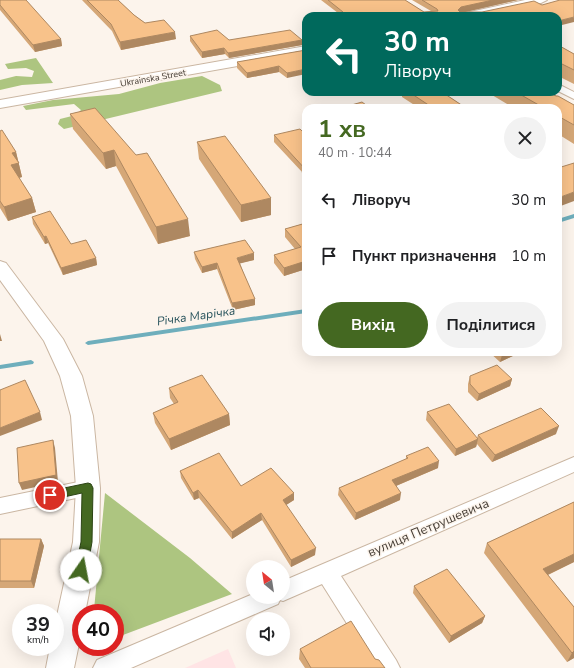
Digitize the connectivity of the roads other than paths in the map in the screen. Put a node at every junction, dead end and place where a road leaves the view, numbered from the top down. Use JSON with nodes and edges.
{"nodes":[{"id":1,"x":541,"y":0,"type":"edge"},
{"id":2,"x":484,"y":12,"type":"edge"},
{"id":3,"x":302,"y":51,"type":"edge"},
{"id":4,"x":562,"y":89,"type":"edge"},
{"id":5,"x":574,"y":96,"type":"edge"},
{"id":6,"x":0,"y":104,"type":"edge"},
{"id":7,"x":0,"y":267,"type":"edge"},
{"id":8,"x":574,"y":464,"type":"edge"},
{"id":9,"x":88,"y":488,"type":"junction"},
{"id":10,"x":0,"y":506,"type":"edge"},
{"id":11,"x":326,"y":571,"type":"junction"},
{"id":12,"x":290,"y":588,"type":"edge"},
{"id":13,"x":254,"y":604,"type":"edge"},
{"id":14,"x":60,"y":668,"type":"edge"},
{"id":15,"x":105,"y":668,"type":"edge"},
{"id":16,"x":388,"y":668,"type":"edge"}],
"edges":[{"from":1,"to":2,"type":"street"},
{"from":3,"to":6,"type":"street","name":"Ukrainska Street"},
{"from":4,"to":5,"type":"street"},
{"from":7,"to":9,"type":"street"},
{"from":8,"to":11,"type":"street","name":"вулиця Петрушевича"},
{"from":9,"to":10,"type":"street"},
{"from":9,"to":14,"type":"street"},
{"from":11,"to":12,"type":"street","name":"вулиця Петрушевича"},
{"from":11,"to":16,"type":"street"},
{"from":13,"to":15,"type":"street"}]}
